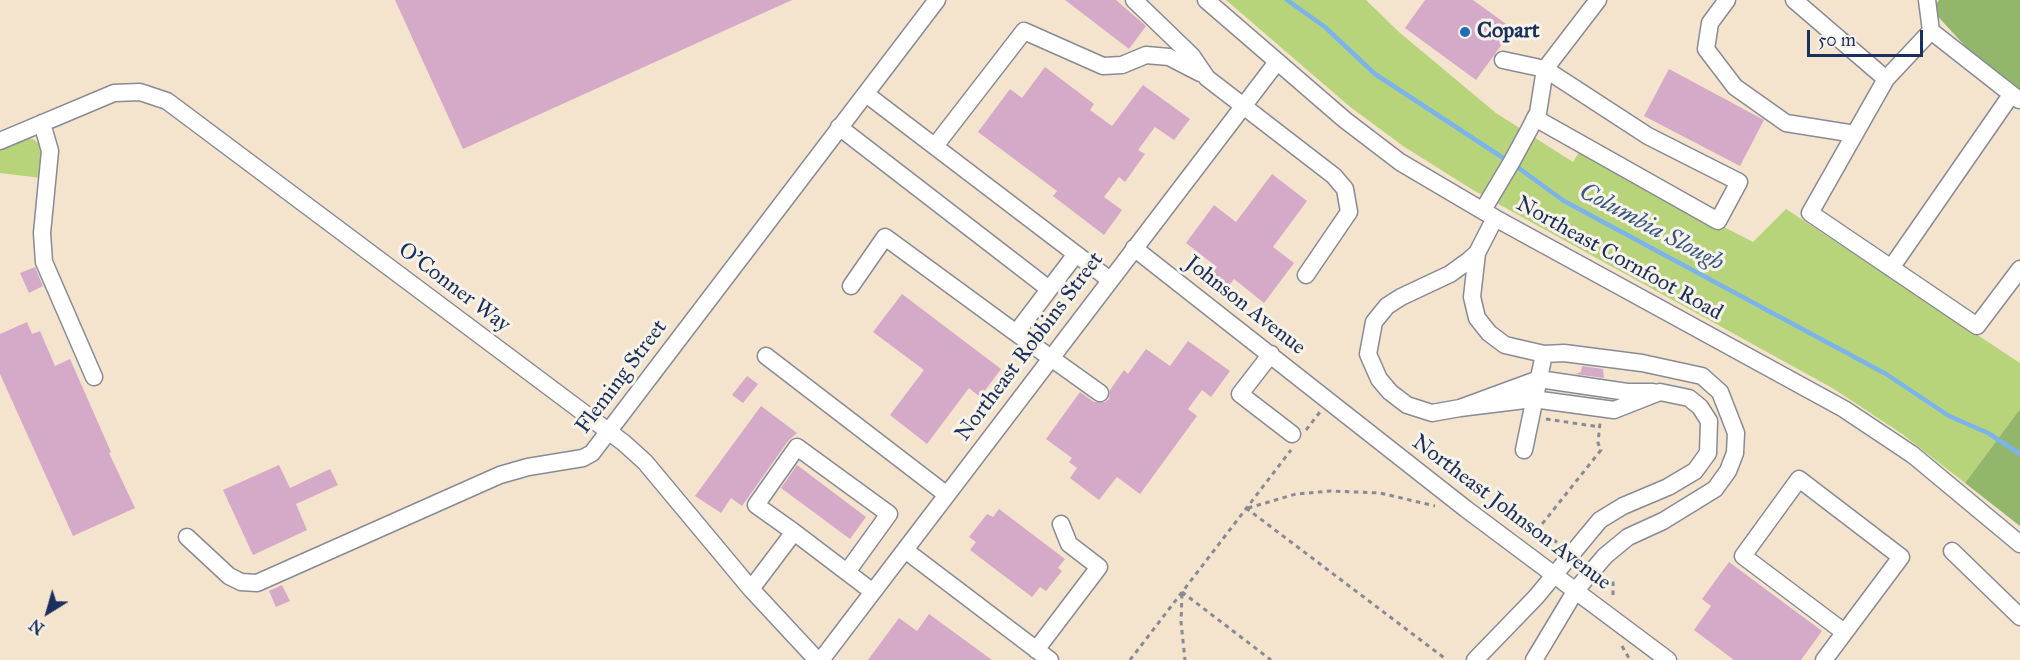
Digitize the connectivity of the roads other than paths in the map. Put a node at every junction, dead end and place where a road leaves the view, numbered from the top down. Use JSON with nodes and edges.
{"nodes":[{"id":1,"x":936,"y":0,"type":"edge"},
{"id":2,"x":1134,"y":0,"type":"edge"},
{"id":3,"x":1206,"y":0,"type":"edge"},
{"id":4,"x":1598,"y":0,"type":"edge"},
{"id":5,"x":1727,"y":0,"type":"edge"},
{"id":6,"x":1794,"y":0,"type":"edge"},
{"id":7,"x":1927,"y":0,"type":"edge"},
{"id":8,"x":1931,"y":31,"type":"junction"},
{"id":9,"x":1503,"y":60,"type":"dead end"},
{"id":10,"x":1277,"y":62,"type":"junction"},
{"id":11,"x":1545,"y":69,"type":"junction"},
{"id":12,"x":1207,"y":78,"type":"junction"},
{"id":13,"x":1886,"y":79,"type":"junction"},
{"id":14,"x":866,"y":94,"type":"junction"},
{"id":15,"x":2016,"y":98,"type":"edge"},
{"id":16,"x":1242,"y":105,"type":"junction"},
{"id":17,"x":42,"y":123,"type":"junction"},
{"id":18,"x":1532,"y":124,"type":"junction"},
{"id":19,"x":839,"y":127,"type":"junction"},
{"id":20,"x":1855,"y":134,"type":"junction"},
{"id":21,"x":0,"y":141,"type":"edge"},
{"id":22,"x":935,"y":146,"type":"junction"},
{"id":23,"x":1489,"y":214,"type":"junction"},
{"id":24,"x":1134,"y":248,"type":"junction"},
{"id":25,"x":1477,"y":253,"type":"junction"},
{"id":26,"x":1076,"y":254,"type":"junction"},
{"id":27,"x":1891,"y":268,"type":"junction"},
{"id":28,"x":2020,"y":269,"type":"edge"},
{"id":29,"x":1306,"y":275,"type":"dead end"},
{"id":30,"x":1110,"y":280,"type":"junction"},
{"id":31,"x":851,"y":286,"type":"dead end"},
{"id":32,"x":1049,"y":289,"type":"junction"},
{"id":33,"x":1016,"y":333,"type":"junction"},
{"id":34,"x":1271,"y":354,"type":"junction"},
{"id":35,"x":1544,"y":354,"type":"junction"},
{"id":36,"x":766,"y":357,"type":"dead end"},
{"id":37,"x":1050,"y":359,"type":"junction"},
{"id":38,"x":1633,"y":362,"type":"junction"},
{"id":39,"x":94,"y":377,"type":"dead end"},
{"id":40,"x":1539,"y":379,"type":"junction"},
{"id":41,"x":1100,"y":393,"type":"dead end"},
{"id":42,"x":1533,"y":399,"type":"junction"},
{"id":43,"x":1626,"y":400,"type":"junction"},
{"id":44,"x":1325,"y":405,"type":"joint"},
{"id":45,"x":1460,"y":408,"type":"junction"},
{"id":46,"x":610,"y":433,"type":"junction"},
{"id":47,"x":1295,"y":440,"type":"road end"},
{"id":48,"x":1524,"y":450,"type":"dead end"},
{"id":49,"x":947,"y":495,"type":"junction"},
{"id":50,"x":1061,"y":524,"type":"dead end"},
{"id":51,"x":794,"y":532,"type":"junction"},
{"id":52,"x":187,"y":537,"type":"dead end"},
{"id":53,"x":2020,"y":544,"type":"edge"},
{"id":54,"x":905,"y":550,"type":"junction"},
{"id":55,"x":1952,"y":551,"type":"dead end"},
{"id":56,"x":847,"y":572,"type":"junction"},
{"id":57,"x":1555,"y":574,"type":"junction"},
{"id":58,"x":751,"y":589,"type":"junction"},
{"id":59,"x":1576,"y":590,"type":"junction"},
{"id":60,"x":873,"y":592,"type":"junction"},
{"id":61,"x":2020,"y":617,"type":"edge"},
{"id":62,"x":1845,"y":632,"type":"junction"},
{"id":63,"x":1043,"y":655,"type":"edge"},
{"id":64,"x":819,"y":660,"type":"edge"},
{"id":65,"x":1475,"y":660,"type":"edge"},
{"id":66,"x":1534,"y":660,"type":"edge"},
{"id":67,"x":1668,"y":660,"type":"edge"},
{"id":68,"x":1824,"y":660,"type":"edge"}],
"edges":[{"from":1,"to":14,"type":"street","name":"Fleming Street"},
{"from":2,"to":12,"type":"street"},
{"from":3,"to":10,"type":"street","name":"Northeast Cornfoot Road"},
{"from":4,"to":11,"type":"street"},
{"from":5,"to":20,"type":"street"},
{"from":6,"to":13,"type":"street"},
{"from":7,"to":8,"type":"street"},
{"from":8,"to":13,"type":"street"},
{"from":8,"to":15,"type":"street"},
{"from":9,"to":11,"type":"street"},
{"from":10,"to":16,"type":"street","name":"Northeast Robbins Street"},
{"from":10,"to":23,"type":"street","name":"Northeast Cornfoot Road"},
{"from":11,"to":18,"type":"street"},
{"from":11,"to":18,"type":"street"},
{"from":12,"to":16,"type":"street"},
{"from":12,"to":22,"type":"street"},
{"from":13,"to":20,"type":"street"},
{"from":14,"to":19,"type":"street","name":"Fleming Street"},
{"from":14,"to":22,"type":"street"},
{"from":15,"to":27,"type":"street"},
{"from":16,"to":24,"type":"street","name":"Northeast Robbins Street"},
{"from":16,"to":29,"type":"street"},
{"from":17,"to":21,"type":"street","name":"O'Conner Way"},
{"from":17,"to":39,"type":"street"},
{"from":17,"to":46,"type":"street","name":"O'Conner Way"},
{"from":18,"to":23,"type":"street"},
{"from":19,"to":32,"type":"street"},
{"from":19,"to":46,"type":"street","name":"Fleming Street"},
{"from":20,"to":27,"type":"street"},
{"from":22,"to":26,"type":"street"},
{"from":23,"to":25,"type":"street"},
{"from":23,"to":53,"type":"street","name":"Northeast Cornfoot Road"},
{"from":24,"to":30,"type":"street","name":"Northeast Robbins Street"},
{"from":24,"to":34,"type":"street","name":"Johnson Avenue"},
{"from":25,"to":35,"type":"street"},
{"from":25,"to":45,"type":"street"},
{"from":26,"to":30,"type":"street"},
{"from":26,"to":32,"type":"street"},
{"from":27,"to":28,"type":"street"},
{"from":30,"to":37,"type":"street","name":"Northeast Robbins Street"},
{"from":31,"to":33,"type":"street"},
{"from":32,"to":33,"type":"street"},
{"from":33,"to":37,"type":"street"},
{"from":34,"to":44,"type":"street","name":"Johnson Avenue"},
{"from":34,"to":47,"type":"street"},
{"from":35,"to":38,"type":"street"},
{"from":35,"to":40,"type":"street"},
{"from":36,"to":49,"type":"street"},
{"from":37,"to":41,"type":"street"},
{"from":37,"to":49,"type":"street","name":"Northeast Robbins Street"},
{"from":38,"to":43,"type":"street"},
{"from":38,"to":59,"type":"street"},
{"from":40,"to":42,"type":"street"},
{"from":40,"to":43,"type":"street"},
{"from":40,"to":45,"type":"street"},
{"from":42,"to":43,"type":"street"},
{"from":42,"to":45,"type":"street"},
{"from":42,"to":48,"type":"street"},
{"from":43,"to":57,"type":"street"},
{"from":44,"to":57,"type":"street","name":"Northeast Johnson Avenue"},
{"from":46,"to":52,"type":"street","name":"Fleming Street"},
{"from":46,"to":58,"type":"street","name":"O'Conner Way"},
{"from":49,"to":54,"type":"street","name":"Northeast Robbins Street"},
{"from":50,"to":63,"type":"street"},
{"from":51,"to":56,"type":"street"},
{"from":51,"to":56,"type":"street"},
{"from":51,"to":58,"type":"street"},
{"from":54,"to":60,"type":"street","name":"Northeast Robbins Street"},
{"from":54,"to":63,"type":"street"},
{"from":55,"to":61,"type":"street"},
{"from":56,"to":60,"type":"street"},
{"from":57,"to":59,"type":"street","name":"Northeast Johnson Avenue"},
{"from":57,"to":65,"type":"street"},
{"from":58,"to":64,"type":"street","name":"O'Conner Way"},
{"from":59,"to":66,"type":"street"},
{"from":59,"to":67,"type":"street","name":"Northeast Johnson Avenue"},
{"from":60,"to":64,"type":"street","name":"Northeast Robbins Street"},
{"from":62,"to":62,"type":"street"},
{"from":62,"to":68,"type":"street"}]}
